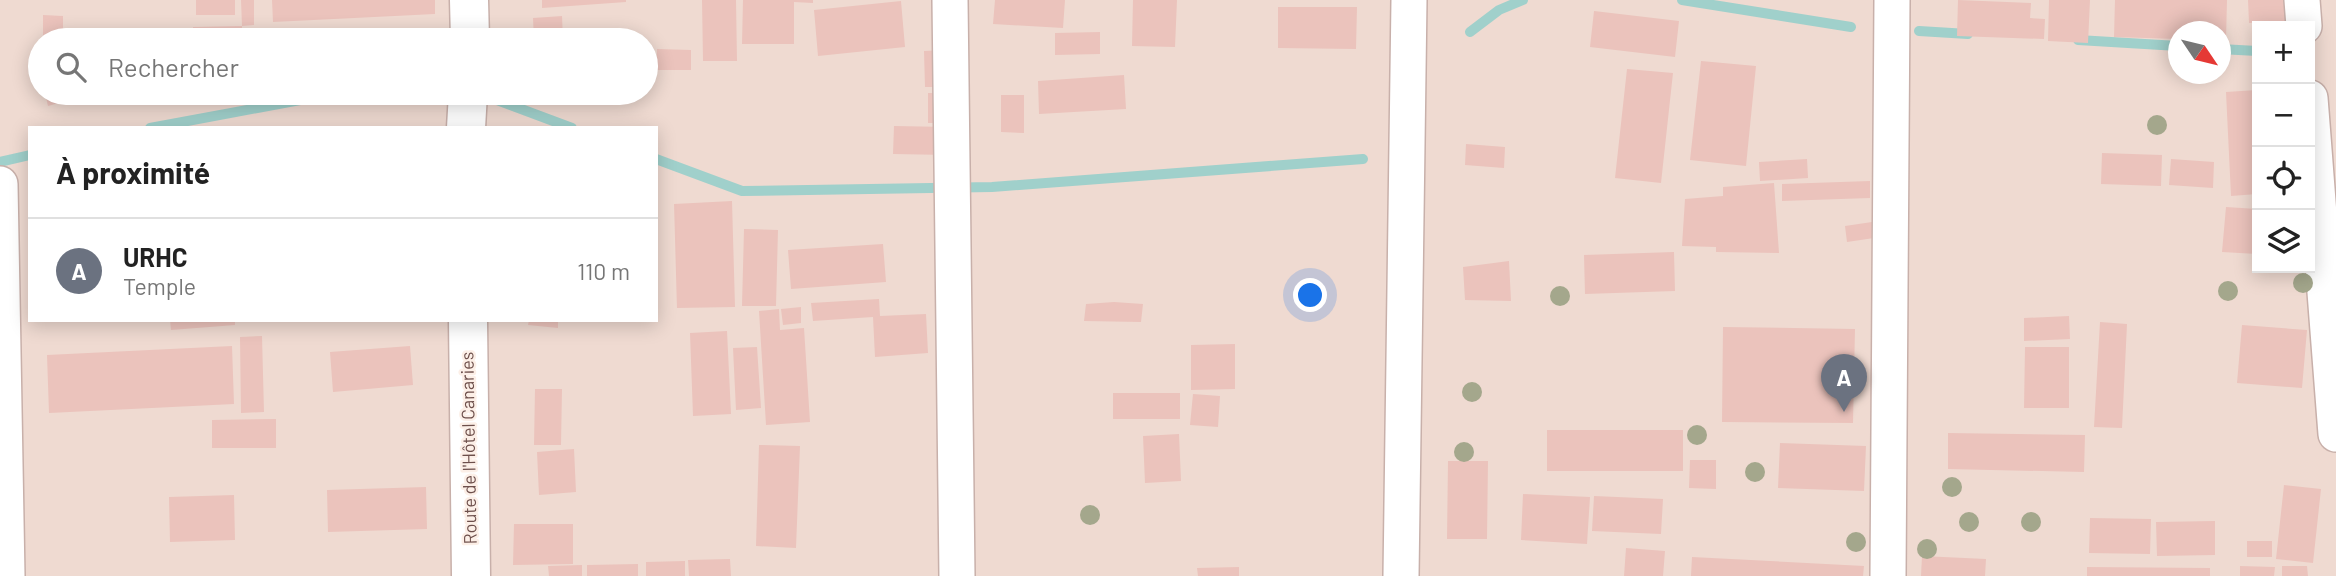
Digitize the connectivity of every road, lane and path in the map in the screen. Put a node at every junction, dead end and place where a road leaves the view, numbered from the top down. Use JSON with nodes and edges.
{"nodes":[{"id":1,"x":469,"y":0,"type":"edge"},
{"id":2,"x":950,"y":0,"type":"edge"},
{"id":3,"x":1409,"y":0,"type":"edge"},
{"id":4,"x":1892,"y":0,"type":"edge"},
{"id":5,"x":2302,"y":0,"type":"edge"},
{"id":6,"x":2304,"y":21,"type":"edge"},
{"id":7,"x":470,"y":28,"type":"edge"},
{"id":8,"x":467,"y":105,"type":"edge"},
{"id":9,"x":466,"y":126,"type":"edge"},
{"id":10,"x":2314,"y":147,"type":"edge"},
{"id":11,"x":0,"y":184,"type":"edge"},
{"id":12,"x":1,"y":225,"type":"edge"},
{"id":13,"x":468,"y":322,"type":"edge"},
{"id":14,"x":2336,"y":434,"type":"edge"},
{"id":15,"x":7,"y":576,"type":"edge"},
{"id":16,"x":471,"y":576,"type":"edge"},
{"id":17,"x":957,"y":576,"type":"edge"},
{"id":18,"x":1401,"y":576,"type":"edge"},
{"id":19,"x":1888,"y":576,"type":"edge"}],
"edges":[{"from":1,"to":7,"type":"street"},
{"from":2,"to":17,"type":"street"},
{"from":3,"to":18,"type":"street"},
{"from":4,"to":19,"type":"street"},
{"from":5,"to":6,"type":"street"},
{"from":8,"to":9,"type":"street"},
{"from":10,"to":14,"type":"street"},
{"from":11,"to":12,"type":"street"},
{"from":12,"to":15,"type":"street"},
{"from":13,"to":16,"type":"street","name":"Route de l'Hôtel Canaries"}]}
